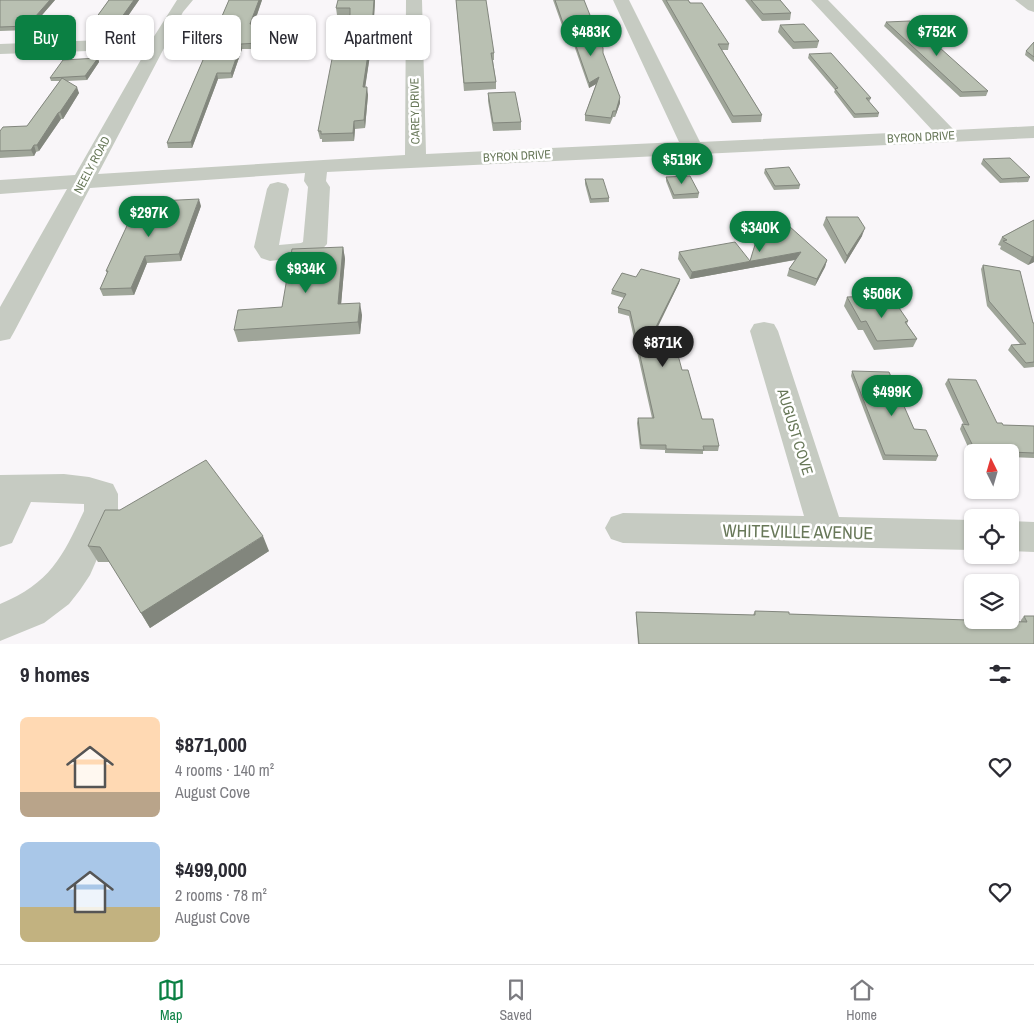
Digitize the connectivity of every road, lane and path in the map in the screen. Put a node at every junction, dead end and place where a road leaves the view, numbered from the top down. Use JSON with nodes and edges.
{"nodes":[{"id":1,"x":185,"y":0,"type":"edge"},
{"id":2,"x":414,"y":0,"type":"edge"},
{"id":3,"x":621,"y":0,"type":"edge"},
{"id":4,"x":819,"y":0,"type":"edge"},
{"id":5,"x":1023,"y":0,"type":"edge"},
{"id":6,"x":1034,"y":7,"type":"edge"},
{"id":7,"x":159,"y":43,"type":"junction"},
{"id":8,"x":0,"y":49,"type":"edge"},
{"id":9,"x":1034,"y":132,"type":"edge"},
{"id":10,"x":950,"y":136,"type":"junction"},
{"id":11,"x":692,"y":147,"type":"junction"},
{"id":12,"x":416,"y":161,"type":"junction"},
{"id":13,"x":316,"y":166,"type":"junction"},
{"id":14,"x":83,"y":182,"type":"junction"},
{"id":15,"x":0,"y":186,"type":"edge"},
{"id":16,"x":278,"y":189,"type":"dead end"},
{"id":17,"x":764,"y":331,"type":"dead end"},
{"id":18,"x":0,"y":332,"type":"edge"},
{"id":19,"x":10,"y":489,"type":"edge"},
{"id":20,"x":623,"y":528,"type":"dead end"},
{"id":21,"x":0,"y":532,"type":"edge"},
{"id":22,"x":826,"y":532,"type":"junction"},
{"id":23,"x":964,"y":535,"type":"edge"},
{"id":24,"x":1019,"y":536,"type":"edge"},
{"id":25,"x":1034,"y":537,"type":"edge"},
{"id":26,"x":0,"y":623,"type":"edge"}],
"edges":[{"from":1,"to":7,"type":"street","name":"NEELY ROAD"},
{"from":2,"to":12,"type":"street","name":"CAREY DRIVE"},
{"from":3,"to":11,"type":"street"},
{"from":4,"to":10,"type":"street"},
{"from":5,"to":6,"type":"street"},
{"from":7,"to":8,"type":"street"},
{"from":7,"to":14,"type":"street","name":"NEELY ROAD"},
{"from":9,"to":10,"type":"street","name":"BYRON DRIVE"},
{"from":10,"to":11,"type":"street","name":"BYRON DRIVE"},
{"from":11,"to":12,"type":"street","name":"BYRON DRIVE"},
{"from":12,"to":13,"type":"street","name":"BYRON DRIVE"},
{"from":13,"to":14,"type":"street","name":"BYRON DRIVE"},
{"from":13,"to":16,"type":"street"},
{"from":14,"to":15,"type":"street","name":"BYRON DRIVE"},
{"from":14,"to":18,"type":"street","name":"NEELY ROAD"},
{"from":17,"to":22,"type":"street","name":"AUGUST COVE"},
{"from":19,"to":21,"type":"street"},
{"from":19,"to":26,"type":"street"},
{"from":20,"to":22,"type":"street","name":"WHITEVILLE AVENUE"},
{"from":22,"to":23,"type":"street","name":"WHITEVILLE AVENUE"},
{"from":24,"to":25,"type":"street"}]}
